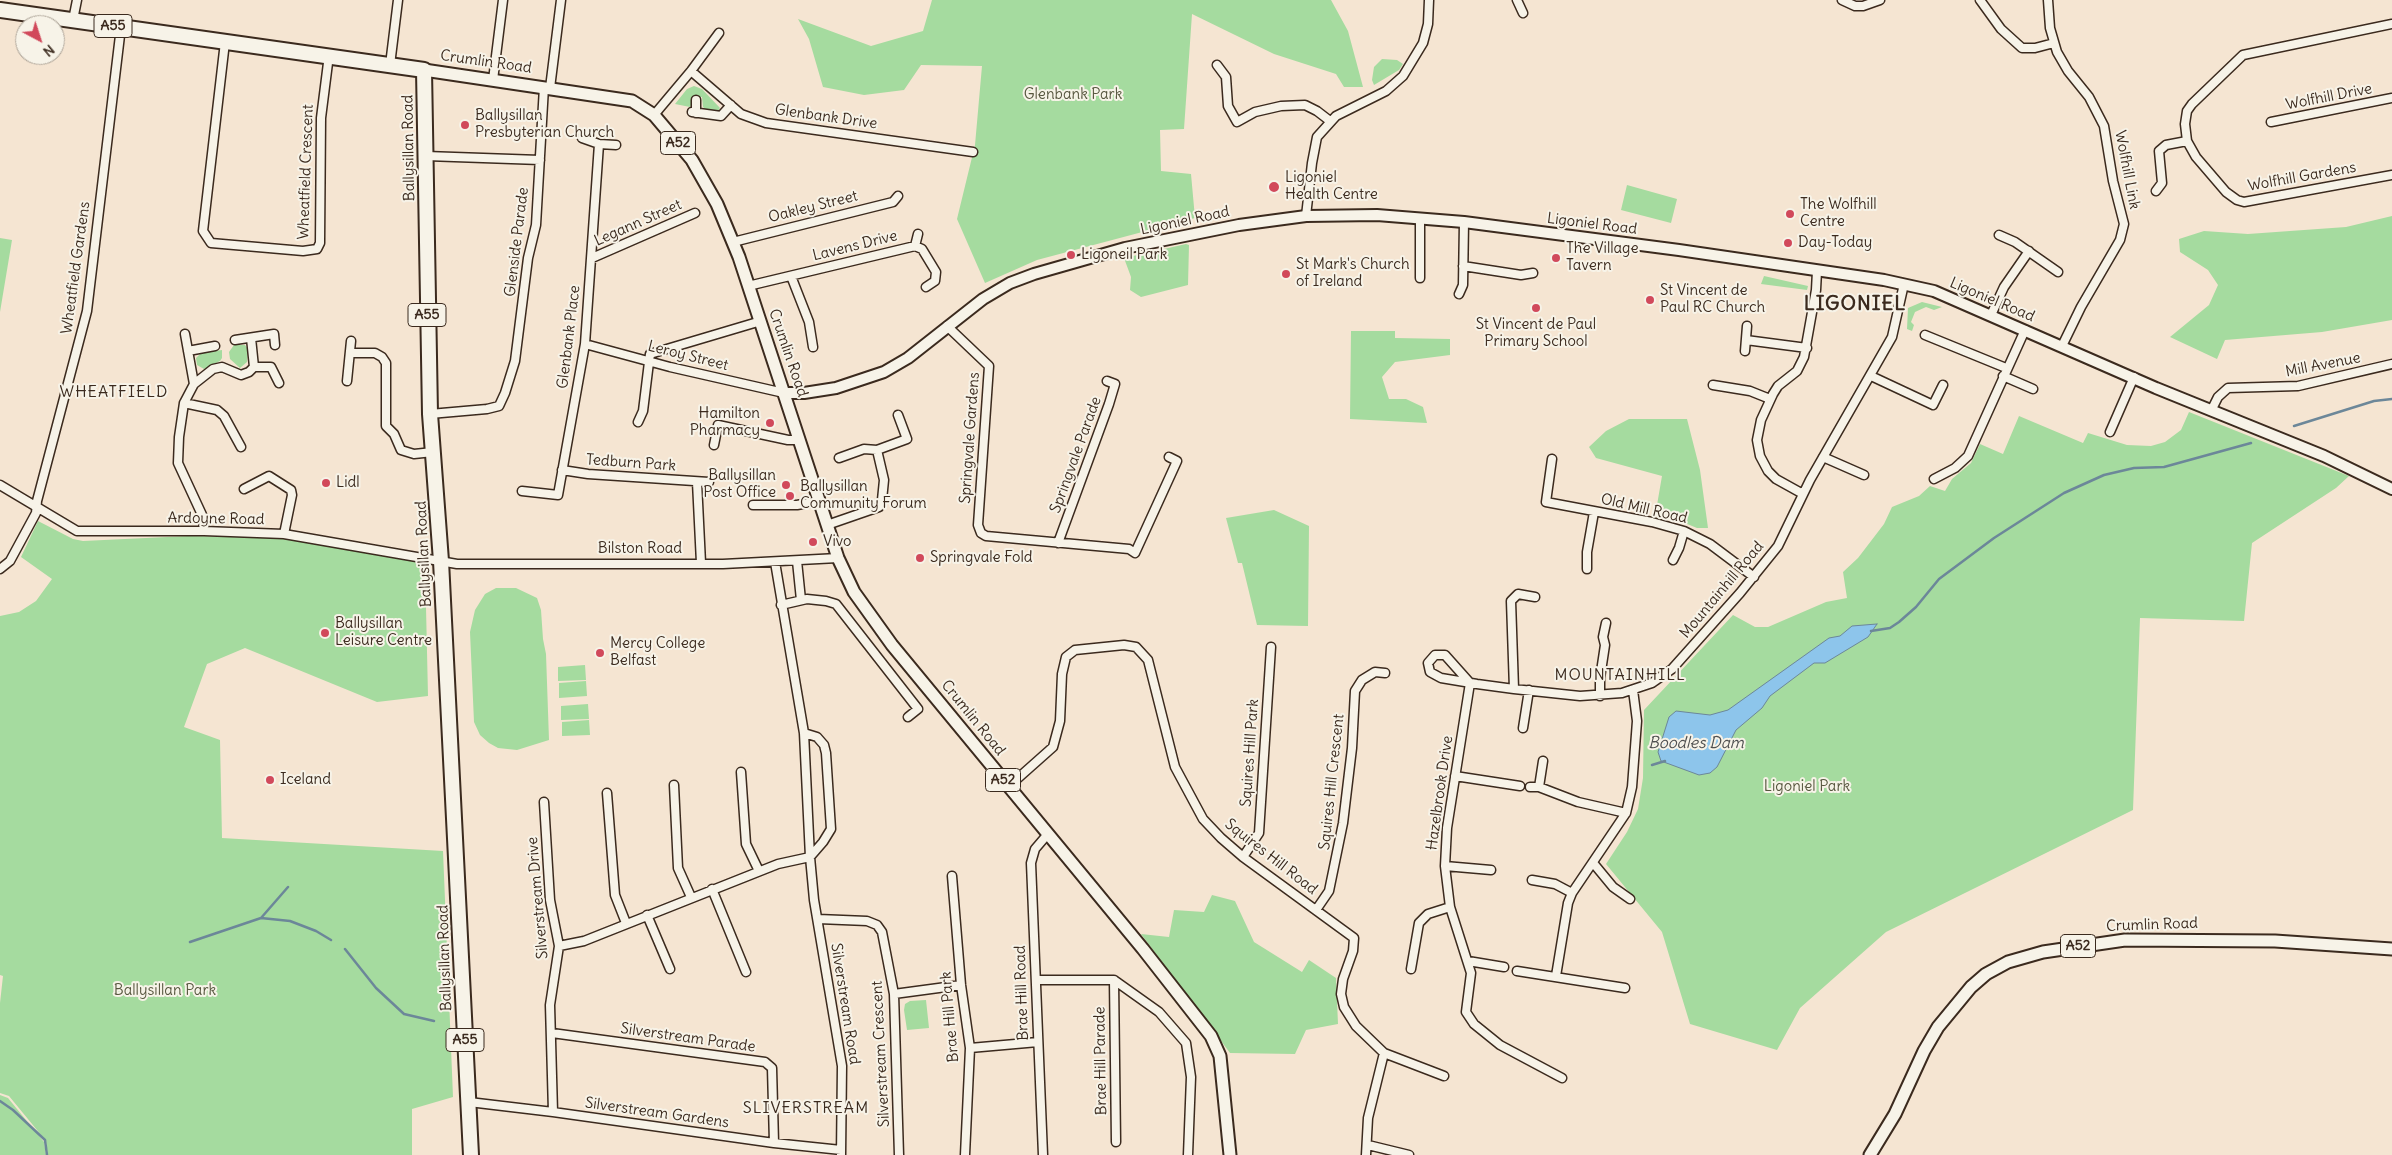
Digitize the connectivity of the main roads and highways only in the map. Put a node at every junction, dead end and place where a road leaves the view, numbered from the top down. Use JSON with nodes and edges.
{"nodes":[{"id":1,"x":0,"y":10,"type":"edge"},
{"id":2,"x":424,"y":70,"type":"junction"},
{"id":3,"x":2392,"y":949,"type":"edge"},
{"id":4,"x":472,"y":1155,"type":"edge"},
{"id":5,"x":1230,"y":1155,"type":"edge"},
{"id":6,"x":1870,"y":1155,"type":"edge"}],
"edges":[{"from":1,"to":2,"type":"highway","name":"Crumlin Road","number":"A55"},
{"from":2,"to":4,"type":"highway","name":"Ballysillan Road","number":"A55"},
{"from":2,"to":5,"type":"main road","name":"Crumlin Road","number":"A52"},
{"from":3,"to":6,"type":"main road","name":"Crumlin Road","number":"A52"}]}
